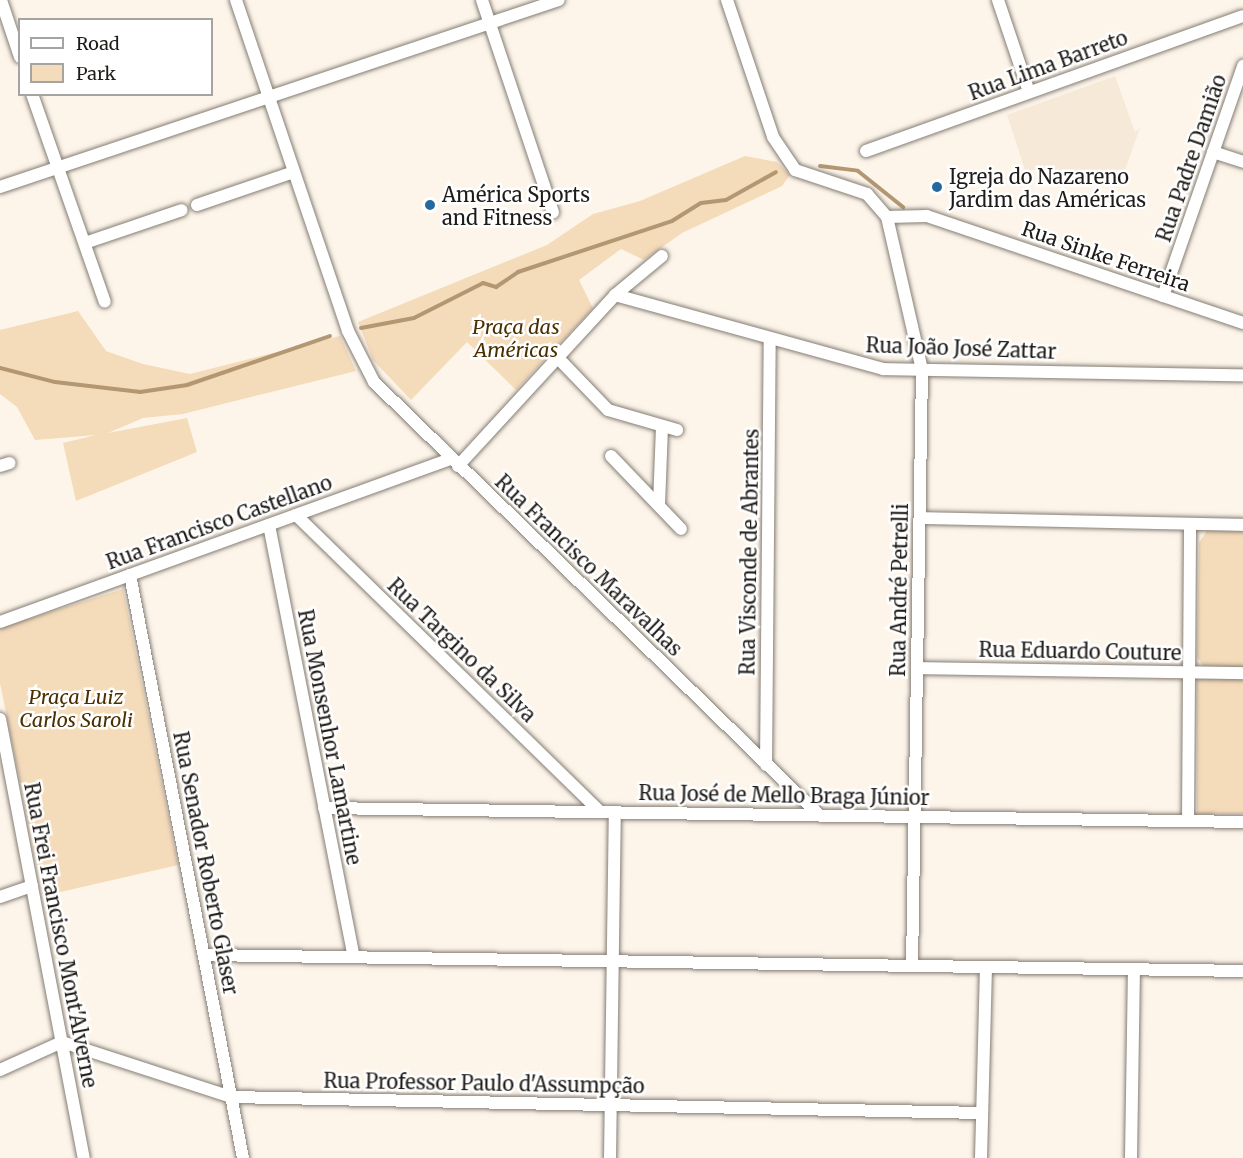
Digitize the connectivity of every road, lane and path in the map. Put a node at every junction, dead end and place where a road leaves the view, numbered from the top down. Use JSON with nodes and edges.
{"nodes":[{"id":1,"x":1,"y":0,"type":"edge"},
{"id":2,"x":236,"y":0,"type":"edge"},
{"id":3,"x":482,"y":0,"type":"edge"},
{"id":4,"x":559,"y":0,"type":"edge"},
{"id":5,"x":728,"y":0,"type":"edge"},
{"id":6,"x":998,"y":0,"type":"edge"},
{"id":7,"x":1243,"y":16,"type":"edge"},
{"id":8,"x":490,"y":23,"type":"junction"},
{"id":9,"x":18,"y":51,"type":"edge"},
{"id":10,"x":1243,"y":66,"type":"edge"},
{"id":11,"x":1029,"y":92,"type":"junction"},
{"id":12,"x":33,"y":96,"type":"edge"},
{"id":13,"x":269,"y":97,"type":"junction"},
{"id":14,"x":866,"y":151,"type":"dead end"},
{"id":15,"x":1213,"y":152,"type":"junction"},
{"id":16,"x":1243,"y":162,"type":"edge"},
{"id":17,"x":56,"y":168,"type":"junction"},
{"id":18,"x":294,"y":172,"type":"junction"},
{"id":19,"x":0,"y":187,"type":"edge"},
{"id":20,"x":197,"y":205,"type":"dead end"},
{"id":21,"x":182,"y":210,"type":"dead end"},
{"id":22,"x":553,"y":212,"type":"dead end"},
{"id":23,"x":887,"y":218,"type":"junction"},
{"id":24,"x":85,"y":243,"type":"junction"},
{"id":25,"x":662,"y":256,"type":"dead end"},
{"id":26,"x":615,"y":295,"type":"junction"},
{"id":27,"x":1164,"y":296,"type":"junction"},
{"id":28,"x":105,"y":302,"type":"dead end"},
{"id":29,"x":1243,"y":323,"type":"edge"},
{"id":30,"x":770,"y":339,"type":"junction"},
{"id":31,"x":558,"y":358,"type":"junction"},
{"id":32,"x":922,"y":370,"type":"junction"},
{"id":33,"x":1243,"y":375,"type":"edge"},
{"id":34,"x":662,"y":426,"type":"junction"},
{"id":35,"x":677,"y":430,"type":"dead end"},
{"id":36,"x":612,"y":456,"type":"dead end"},
{"id":37,"x":455,"y":462,"type":"junction"},
{"id":38,"x":659,"y":505,"type":"junction"},
{"id":39,"x":296,"y":515,"type":"junction"},
{"id":40,"x":920,"y":518,"type":"junction"},
{"id":41,"x":1190,"y":524,"type":"junction"},
{"id":42,"x":269,"y":525,"type":"junction"},
{"id":43,"x":1243,"y":525,"type":"edge"},
{"id":44,"x":681,"y":529,"type":"dead end"},
{"id":45,"x":130,"y":575,"type":"junction"},
{"id":46,"x":0,"y":622,"type":"edge"},
{"id":47,"x":917,"y":668,"type":"junction"},
{"id":48,"x":1189,"y":672,"type":"junction"},
{"id":49,"x":1243,"y":673,"type":"edge"},
{"id":50,"x":0,"y":719,"type":"edge"},
{"id":51,"x":4,"y":759,"type":"edge"},
{"id":52,"x":766,"y":765,"type":"junction"},
{"id":53,"x":324,"y":808,"type":"junction"},
{"id":54,"x":600,"y":812,"type":"junction"},
{"id":55,"x":615,"y":812,"type":"junction"},
{"id":56,"x":819,"y":815,"type":"junction"},
{"id":57,"x":915,"y":817,"type":"junction"},
{"id":58,"x":1188,"y":821,"type":"junction"},
{"id":59,"x":1243,"y":822,"type":"edge"},
{"id":60,"x":32,"y":885,"type":"junction"},
{"id":61,"x":0,"y":897,"type":"edge"},
{"id":62,"x":204,"y":955,"type":"junction"},
{"id":63,"x":354,"y":957,"type":"junction"},
{"id":64,"x":613,"y":961,"type":"junction"},
{"id":65,"x":912,"y":966,"type":"junction"},
{"id":66,"x":986,"y":967,"type":"junction"},
{"id":67,"x":1134,"y":969,"type":"junction"},
{"id":68,"x":1243,"y":971,"type":"edge"},
{"id":69,"x":62,"y":1042,"type":"junction"},
{"id":70,"x":0,"y":1070,"type":"edge"},
{"id":71,"x":231,"y":1097,"type":"junction"},
{"id":72,"x":611,"y":1105,"type":"junction"},
{"id":73,"x":982,"y":1113,"type":"junction"},
{"id":74,"x":84,"y":1158,"type":"edge"},
{"id":75,"x":243,"y":1158,"type":"edge"},
{"id":76,"x":610,"y":1158,"type":"edge"},
{"id":77,"x":981,"y":1158,"type":"edge"},
{"id":78,"x":1131,"y":1158,"type":"edge"}],
"edges":[{"from":1,"to":9,"type":"street"},
{"from":2,"to":13,"type":"street","name":"Rua Francisco Maravalhas"},
{"from":3,"to":8,"type":"street"},
{"from":4,"to":8,"type":"street"},
{"from":5,"to":23,"type":"street"},
{"from":6,"to":11,"type":"street"},
{"from":7,"to":11,"type":"street","name":"Rua Lima Barreto"},
{"from":8,"to":13,"type":"street"},
{"from":8,"to":22,"type":"street"},
{"from":10,"to":15,"type":"street","name":"Rua Padre Damião"},
{"from":11,"to":14,"type":"street","name":"Rua Lima Barreto"},
{"from":12,"to":17,"type":"street"},
{"from":13,"to":17,"type":"street"},
{"from":13,"to":18,"type":"street","name":"Rua Francisco Maravalhas"},
{"from":15,"to":16,"type":"street"},
{"from":15,"to":27,"type":"street","name":"Rua Padre Damião"},
{"from":17,"to":19,"type":"street"},
{"from":17,"to":24,"type":"street"},
{"from":18,"to":20,"type":"street"},
{"from":18,"to":37,"type":"street","name":"Rua Francisco Maravalhas"},
{"from":21,"to":24,"type":"street"},
{"from":23,"to":27,"type":"street","name":"Rua Sinke Ferreira"},
{"from":23,"to":32,"type":"street","name":"Rua André Petrelli"},
{"from":24,"to":28,"type":"street"},
{"from":25,"to":26,"type":"street","name":"Rua Francisco Castellano"},
{"from":26,"to":30,"type":"street","name":"Rua João José Zattar"},
{"from":26,"to":31,"type":"street","name":"Rua Francisco Castellano"},
{"from":27,"to":29,"type":"street","name":"Rua Sinke Ferreira"},
{"from":30,"to":32,"type":"street","name":"Rua João José Zattar"},
{"from":30,"to":52,"type":"street","name":"Rua Visconde de Abrantes"},
{"from":31,"to":34,"type":"street"},
{"from":31,"to":37,"type":"street","name":"Rua Francisco Castellano"},
{"from":32,"to":33,"type":"street","name":"Rua João José Zattar"},
{"from":32,"to":40,"type":"street","name":"Rua André Petrelli"},
{"from":34,"to":35,"type":"street"},
{"from":34,"to":38,"type":"street"},
{"from":36,"to":38,"type":"street"},
{"from":37,"to":39,"type":"street","name":"Rua Francisco Castellano"},
{"from":37,"to":52,"type":"street","name":"Rua Francisco Maravalhas"},
{"from":38,"to":44,"type":"street"},
{"from":39,"to":42,"type":"street","name":"Rua Francisco Castellano"},
{"from":39,"to":54,"type":"street","name":"Rua Targino da Silva"},
{"from":40,"to":41,"type":"street"},
{"from":40,"to":47,"type":"street","name":"Rua André Petrelli"},
{"from":41,"to":43,"type":"street"},
{"from":41,"to":48,"type":"street"},
{"from":42,"to":45,"type":"street","name":"Rua Francisco Castellano"},
{"from":42,"to":53,"type":"street","name":"Rua Monsenhor Lamartine"},
{"from":45,"to":46,"type":"street","name":"Rua Francisco Castellano"},
{"from":45,"to":62,"type":"street","name":"Rua Senador Roberto Glaser"},
{"from":47,"to":48,"type":"street","name":"Rua Eduardo Couture"},
{"from":47,"to":57,"type":"street","name":"Rua André Petrelli"},
{"from":48,"to":49,"type":"street","name":"Rua Eduardo Couture"},
{"from":48,"to":58,"type":"street"},
{"from":50,"to":51,"type":"street","name":"Rua Frei Francisco Mont'Alverne"},
{"from":51,"to":60,"type":"street","name":"Rua Frei Francisco Mont'Alverne"},
{"from":52,"to":56,"type":"street","name":"Rua Francisco Maravalhas"},
{"from":53,"to":54,"type":"street","name":"Rua José de Mello Braga Júnior"},
{"from":53,"to":63,"type":"street","name":"Rua Monsenhor Lamartine"},
{"from":54,"to":55,"type":"street","name":"Rua José de Mello Braga Júnior"},
{"from":55,"to":56,"type":"street","name":"Rua José de Mello Braga Júnior"},
{"from":55,"to":64,"type":"street"},
{"from":56,"to":57,"type":"street","name":"Rua José de Mello Braga Júnior"},
{"from":57,"to":58,"type":"street","name":"Rua José de Mello Braga Júnior"},
{"from":57,"to":65,"type":"street","name":"Rua André Petrelli"},
{"from":58,"to":59,"type":"street","name":"Rua José de Mello Braga Júnior"},
{"from":60,"to":61,"type":"street"},
{"from":60,"to":69,"type":"street","name":"Rua Frei Francisco Mont'Alverne"},
{"from":62,"to":63,"type":"street"},
{"from":62,"to":71,"type":"street","name":"Rua Senador Roberto Glaser"},
{"from":63,"to":64,"type":"street"},
{"from":64,"to":65,"type":"street"},
{"from":64,"to":72,"type":"street"},
{"from":65,"to":66,"type":"street"},
{"from":66,"to":67,"type":"street"},
{"from":66,"to":73,"type":"street"},
{"from":67,"to":68,"type":"street"},
{"from":67,"to":78,"type":"street"},
{"from":69,"to":70,"type":"street"},
{"from":69,"to":71,"type":"street","name":"Rua Professor Paulo d'Assumpção"},
{"from":69,"to":74,"type":"street","name":"Rua Frei Francisco Mont'Alverne"},
{"from":71,"to":72,"type":"street","name":"Rua Professor Paulo d'Assumpção"},
{"from":71,"to":75,"type":"street","name":"Rua Senador Roberto Glaser"},
{"from":72,"to":73,"type":"street","name":"Rua Professor Paulo d'Assumpção"},
{"from":72,"to":76,"type":"street"},
{"from":73,"to":77,"type":"street"}]}
